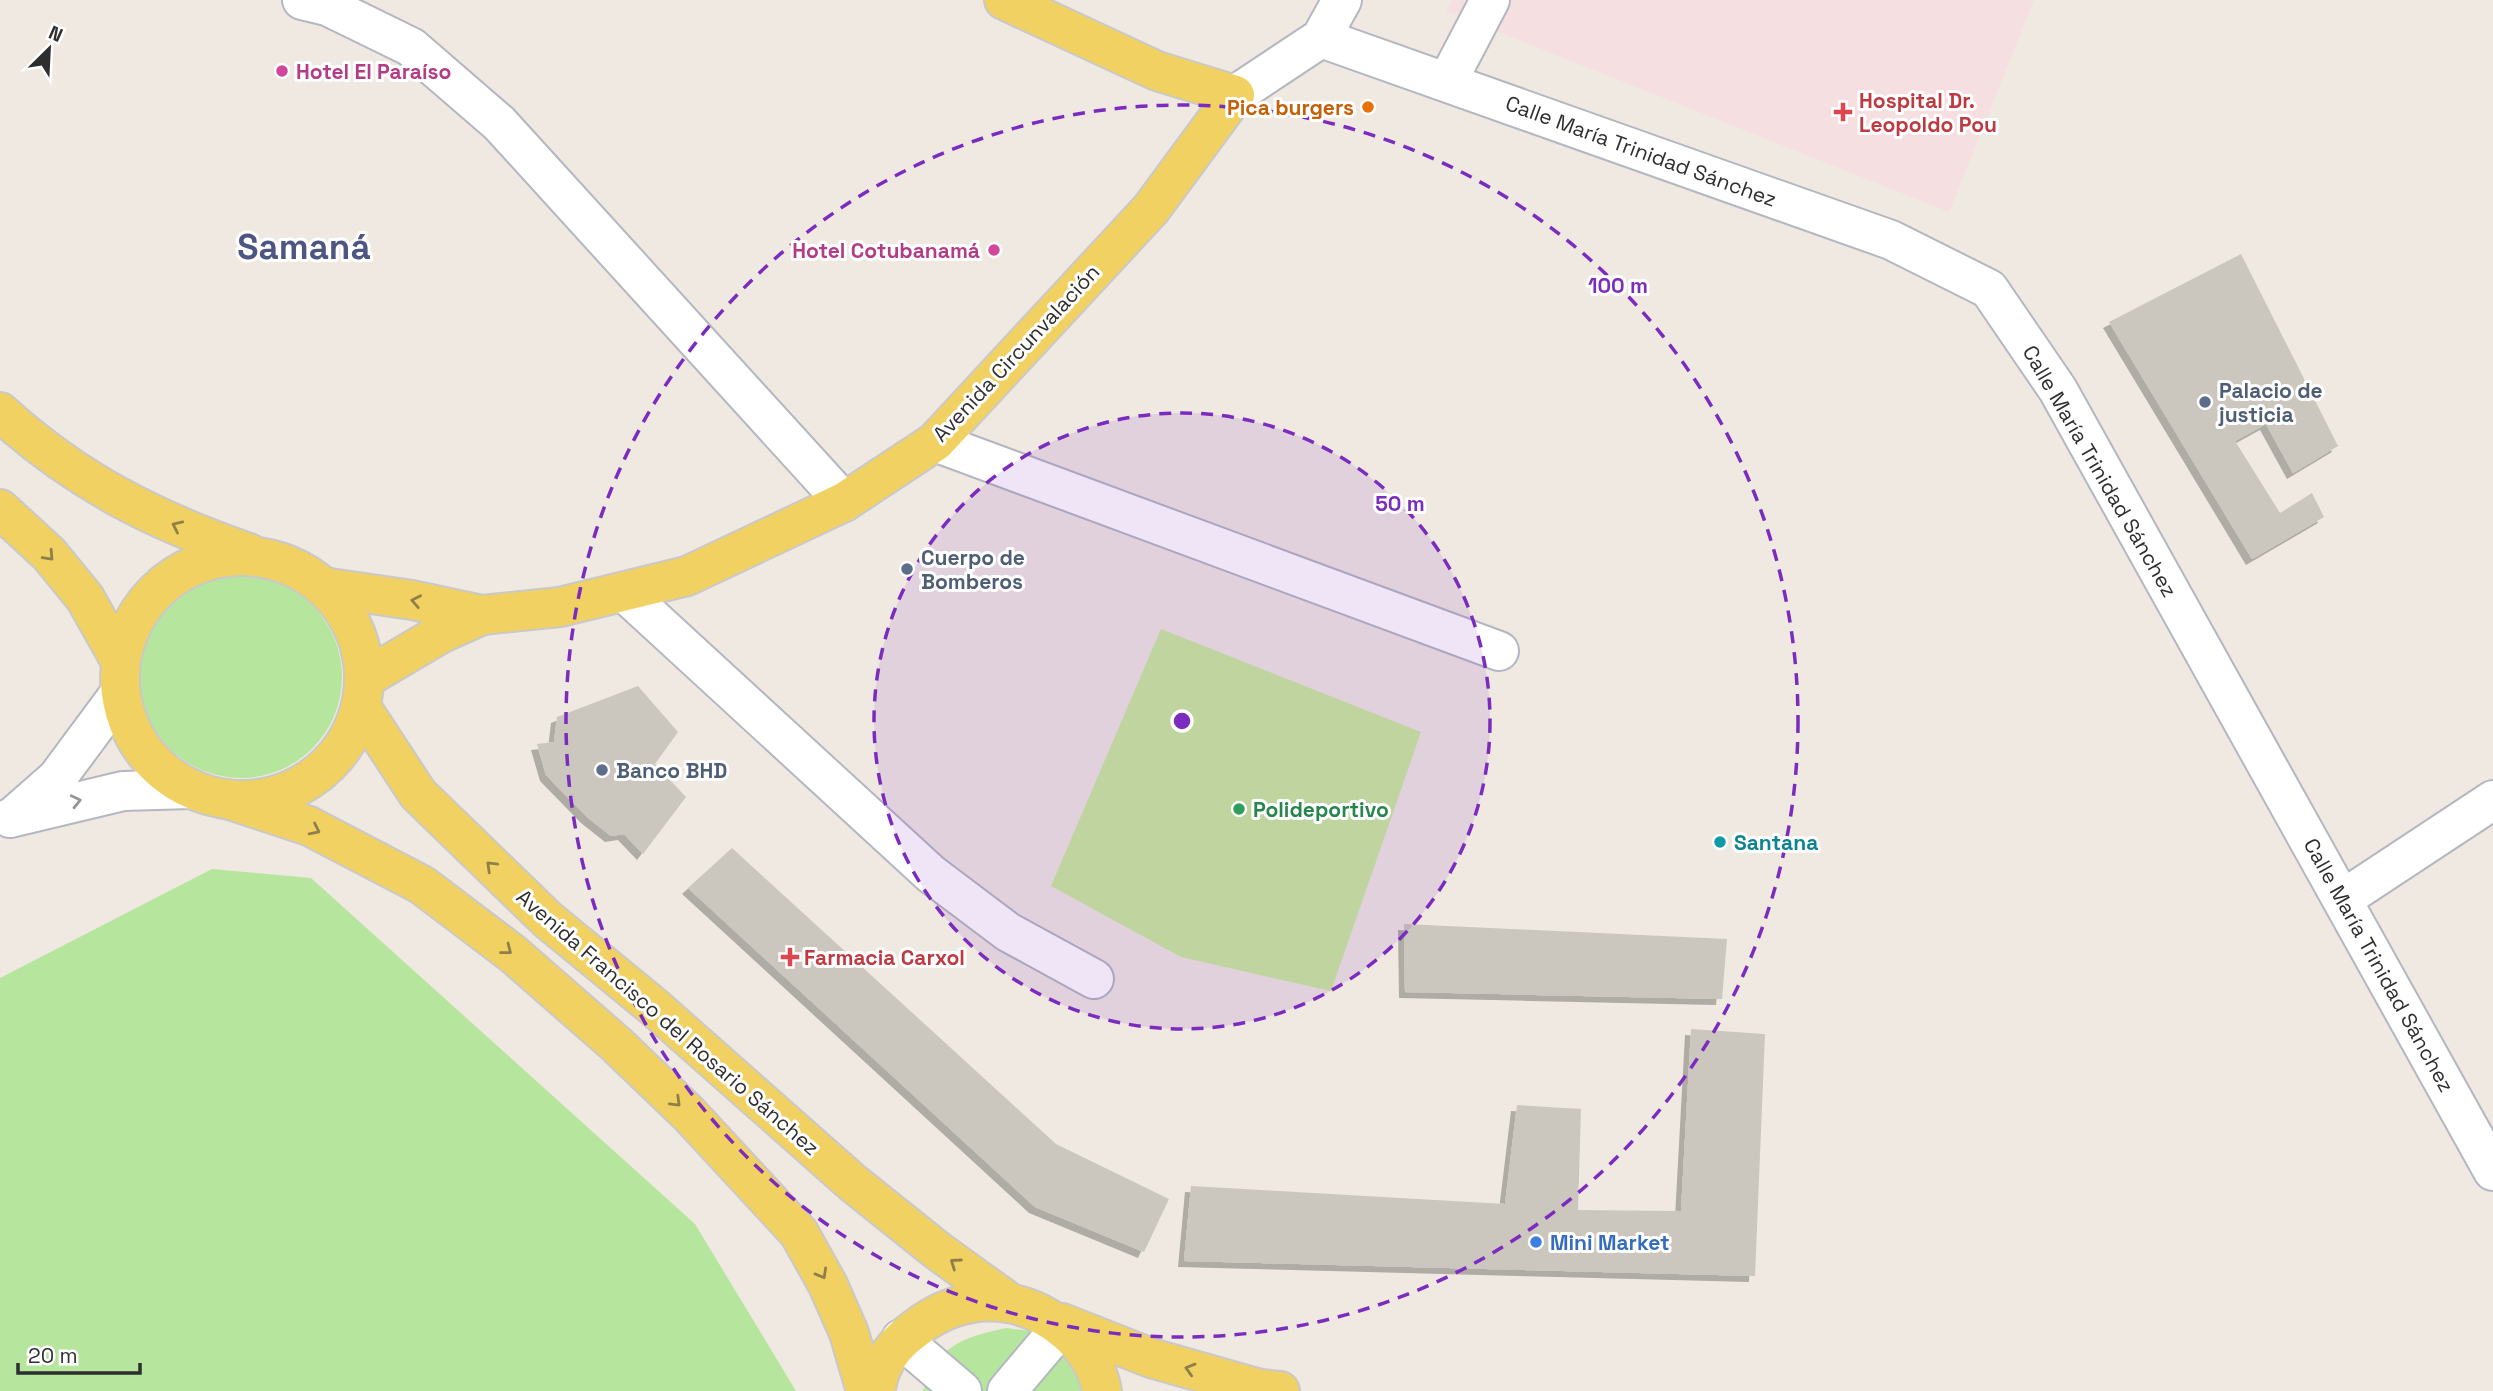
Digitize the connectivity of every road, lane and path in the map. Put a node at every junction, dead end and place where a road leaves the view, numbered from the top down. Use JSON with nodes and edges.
{"nodes":[{"id":1,"x":302,"y":0,"type":"edge"},
{"id":2,"x":1004,"y":0,"type":"edge"},
{"id":3,"x":1342,"y":0,"type":"edge"},
{"id":4,"x":1490,"y":0,"type":"edge"},
{"id":5,"x":1321,"y":38,"type":"junction"},
{"id":6,"x":1447,"y":82,"type":"junction"},
{"id":7,"x":1235,"y":95,"type":"junction"},
{"id":8,"x":0,"y":412,"type":"edge"},
{"id":9,"x":935,"y":442,"type":"junction"},
{"id":10,"x":844,"y":502,"type":"junction"},
{"id":11,"x":0,"y":509,"type":"edge"},
{"id":12,"x":265,"y":558,"type":"junction"},
{"id":13,"x":323,"y":587,"type":"junction"},
{"id":14,"x":624,"y":592,"type":"junction"},
{"id":15,"x":482,"y":615,"type":"junction"},
{"id":16,"x":1499,"y":652,"type":"dead end"},
{"id":17,"x":120,"y":677,"type":"junction"},
{"id":18,"x":363,"y":693,"type":"junction"},
{"id":19,"x":209,"y":794,"type":"junction"},
{"id":20,"x":2493,"y":800,"type":"edge"},
{"id":21,"x":5,"y":822,"type":"edge"},
{"id":22,"x":2343,"y":899,"type":"junction"},
{"id":23,"x":1094,"y":979,"type":"dead end"},
{"id":24,"x":2493,"y":1171,"type":"edge"},
{"id":25,"x":1010,"y":1303,"type":"junction"},
{"id":26,"x":1056,"y":1323,"type":"junction"},
{"id":27,"x":901,"y":1339,"type":"junction"},
{"id":28,"x":866,"y":1391,"type":"edge"},
{"id":29,"x":875,"y":1391,"type":"edge"},
{"id":30,"x":962,"y":1391,"type":"edge"},
{"id":31,"x":1007,"y":1391,"type":"edge"},
{"id":32,"x":1102,"y":1391,"type":"edge"},
{"id":33,"x":1280,"y":1391,"type":"edge"}],
"edges":[{"from":1,"to":10,"type":"street"},
{"from":2,"to":7,"type":"main road"},
{"from":3,"to":5,"type":"street","name":"Avenida Circunvalación"},
{"from":4,"to":6,"type":"street"},
{"from":5,"to":6,"type":"street","name":"Calle María Trinidad Sánchez"},
{"from":5,"to":7,"type":"street","name":"Avenida Circunvalación"},
{"from":6,"to":22,"type":"street","name":"Calle María Trinidad Sánchez"},
{"from":7,"to":9,"type":"main road","name":"Avenida Circunvalación"},
{"from":12,"to":8,"type":"main road","one_way":true},
{"from":9,"to":10,"type":"main road","name":"Avenida Circunvalación"},
{"from":9,"to":16,"type":"street"},
{"from":10,"to":14,"type":"main road","name":"Avenida Circunvalación"},
{"from":11,"to":17,"type":"main road","one_way":true},
{"from":12,"to":13,"type":"main road"},
{"from":12,"to":17,"type":"main road"},
{"from":15,"to":13,"type":"main road","name":"Avenida Circunvalación","one_way":true},
{"from":13,"to":18,"type":"main road"},
{"from":14,"to":15,"type":"main road","name":"Avenida Circunvalación"},
{"from":14,"to":23,"type":"street"},
{"from":15,"to":18,"type":"main road","name":"Avenida Circunvalación"},
{"from":17,"to":19,"type":"main road"},
{"from":17,"to":21,"type":"street"},
{"from":18,"to":19,"type":"main road"},
{"from":25,"to":18,"type":"main road","name":"Avenida Francisco del Rosario Sánchez","one_way":true},
{"from":21,"to":19,"type":"street","one_way":true},
{"from":19,"to":28,"type":"main road","one_way":true},
{"from":20,"to":22,"type":"street"},
{"from":22,"to":24,"type":"street","name":"Calle María Trinidad Sánchez"},
{"from":25,"to":26,"type":"main road"},
{"from":25,"to":27,"type":"main road"},
{"from":26,"to":31,"type":"street"},
{"from":26,"to":32,"type":"main road"},
{"from":33,"to":26,"type":"main road","one_way":true},
{"from":27,"to":29,"type":"main road"},
{"from":27,"to":30,"type":"street"}]}
